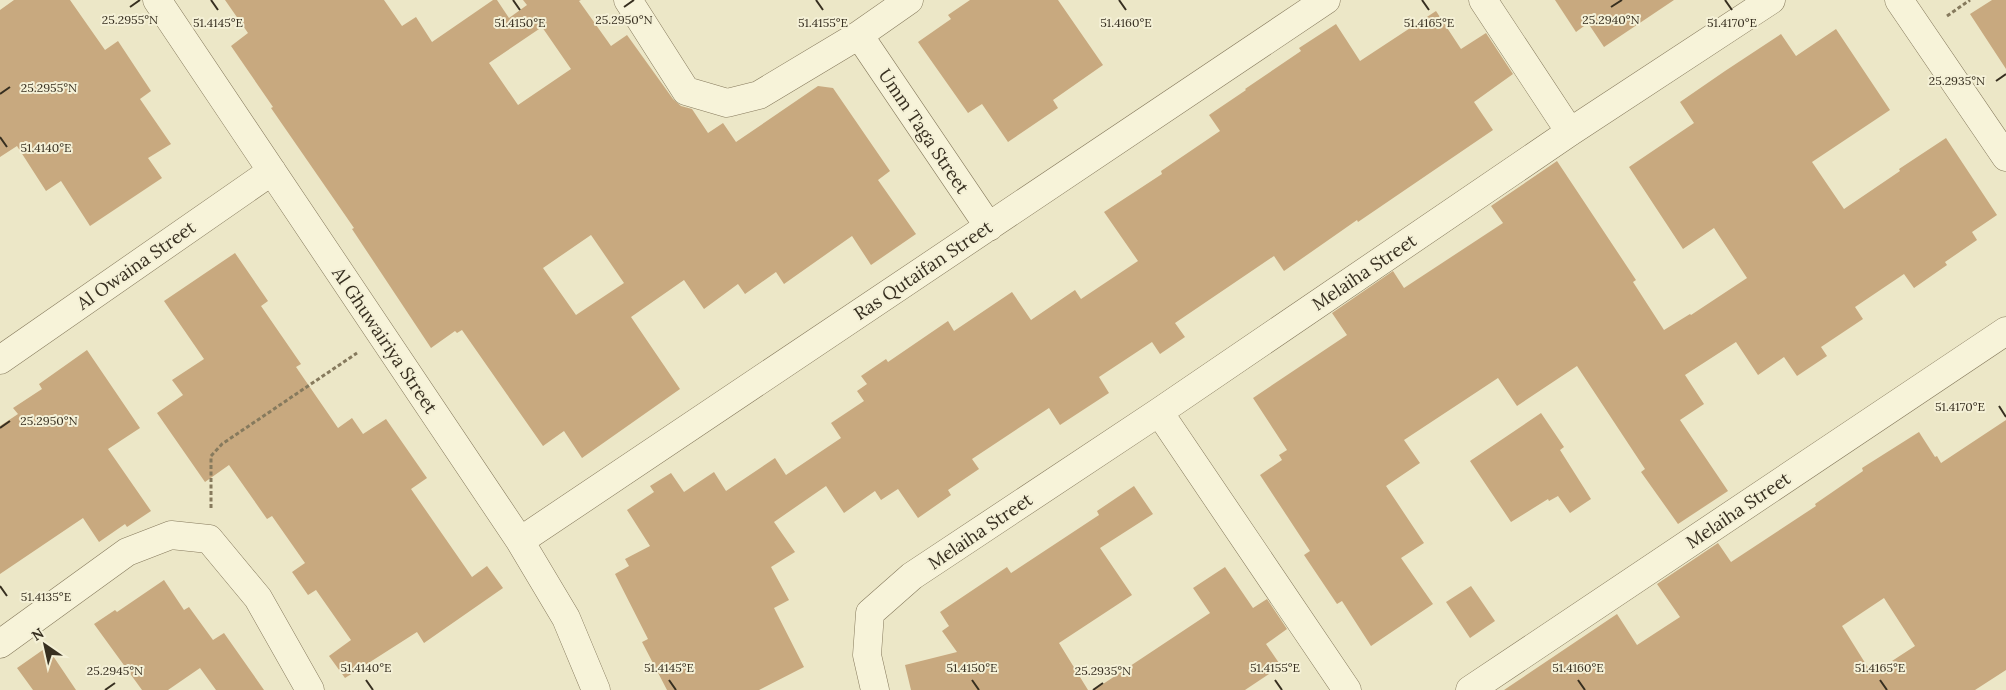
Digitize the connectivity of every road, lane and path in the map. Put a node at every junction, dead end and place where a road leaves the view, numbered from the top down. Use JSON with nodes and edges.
{"nodes":[{"id":1,"x":157,"y":0,"type":"edge"},
{"id":2,"x":628,"y":0,"type":"edge"},
{"id":3,"x":909,"y":0,"type":"edge"},
{"id":4,"x":1326,"y":0,"type":"edge"},
{"id":5,"x":1483,"y":0,"type":"edge"},
{"id":6,"x":1771,"y":0,"type":"edge"},
{"id":7,"x":1899,"y":0,"type":"edge"},
{"id":8,"x":859,"y":35,"type":"junction"},
{"id":9,"x":1570,"y":132,"type":"junction"},
{"id":10,"x":2006,"y":157,"type":"edge"},
{"id":11,"x":272,"y":171,"type":"junction"},
{"id":12,"x":988,"y":226,"type":"junction"},
{"id":13,"x":2006,"y":331,"type":"edge"},
{"id":14,"x":382,"y":336,"type":"junction"},
{"id":15,"x":0,"y":360,"type":"edge"},
{"id":16,"x":1159,"y":412,"type":"junction"},
{"id":17,"x":209,"y":539,"type":"junction"},
{"id":18,"x":520,"y":541,"type":"junction"},
{"id":19,"x":0,"y":644,"type":"edge"},
{"id":20,"x":310,"y":690,"type":"edge"},
{"id":21,"x":596,"y":690,"type":"edge"},
{"id":22,"x":875,"y":690,"type":"edge"},
{"id":23,"x":1346,"y":690,"type":"edge"},
{"id":24,"x":1470,"y":690,"type":"edge"}],
"edges":[{"from":1,"to":11,"type":"street","name":"Al Ghuwairiya Street"},
{"from":2,"to":8,"type":"street"},
{"from":3,"to":8,"type":"street"},
{"from":4,"to":12,"type":"street","name":"Ras Qutaifan Street"},
{"from":5,"to":9,"type":"street"},
{"from":6,"to":9,"type":"street","name":"Melaiha Street"},
{"from":7,"to":10,"type":"street"},
{"from":8,"to":12,"type":"street","name":"Umm Taga Street"},
{"from":9,"to":16,"type":"street","name":"Melaiha Street"},
{"from":11,"to":14,"type":"street","name":"Al Ghuwairiya Street"},
{"from":11,"to":15,"type":"street","name":"Al Owaina Street"},
{"from":12,"to":18,"type":"street","name":"Ras Qutaifan Street"},
{"from":13,"to":24,"type":"street","name":"Melaiha Street"},
{"from":14,"to":17,"type":"path"},
{"from":14,"to":18,"type":"street","name":"Al Ghuwairiya Street"},
{"from":16,"to":22,"type":"street","name":"Melaiha Street"},
{"from":16,"to":23,"type":"street"},
{"from":17,"to":19,"type":"street"},
{"from":17,"to":20,"type":"street"},
{"from":18,"to":21,"type":"street","name":"Al Ghuwairiya Street"}]}
